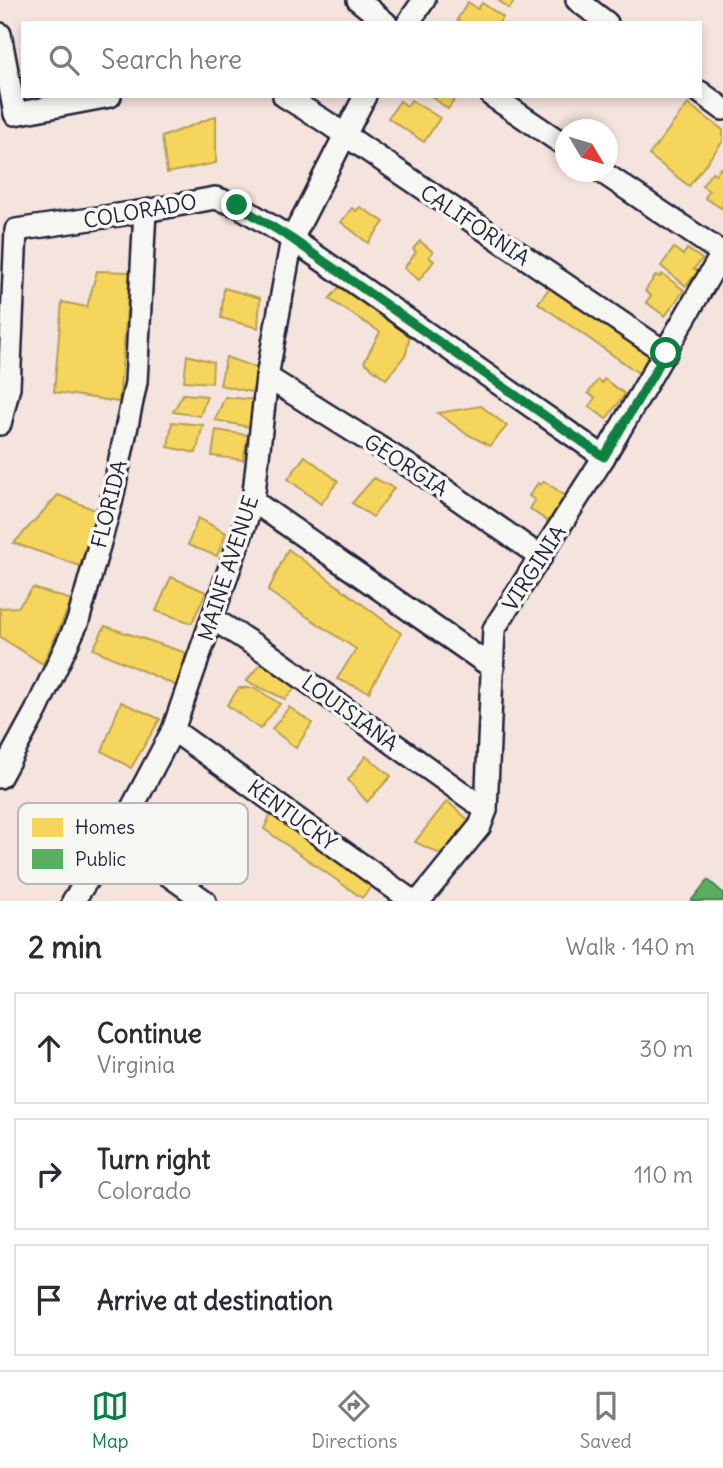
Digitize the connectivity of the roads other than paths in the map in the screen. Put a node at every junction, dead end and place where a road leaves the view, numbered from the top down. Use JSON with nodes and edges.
{"nodes":[{"id":1,"x":358,"y":0,"type":"edge"},
{"id":2,"x":424,"y":0,"type":"edge"},
{"id":3,"x":577,"y":0,"type":"edge"},
{"id":4,"x":384,"y":21,"type":"edge"},
{"id":5,"x":409,"y":21,"type":"edge"},
{"id":6,"x":604,"y":21,"type":"edge"},
{"id":7,"x":0,"y":34,"type":"edge"},
{"id":8,"x":702,"y":93,"type":"edge"},
{"id":9,"x":99,"y":98,"type":"edge"},
{"id":10,"x":287,"y":98,"type":"edge"},
{"id":11,"x":364,"y":98,"type":"edge"},
{"id":12,"x":495,"y":98,"type":"edge"},
{"id":13,"x":723,"y":109,"type":"edge"},
{"id":14,"x":343,"y":136,"type":"junction"},
{"id":15,"x":555,"y":139,"type":"edge"},
{"id":16,"x":618,"y":182,"type":"edge"},
{"id":17,"x":145,"y":211,"type":"junction"},
{"id":18,"x":292,"y":239,"type":"junction"},
{"id":19,"x":723,"y":253,"type":"edge"},
{"id":20,"x":666,"y":353,"type":"junction"},
{"id":21,"x":267,"y":377,"type":"junction"},
{"id":22,"x":0,"y":424,"type":"edge"},
{"id":23,"x":604,"y":457,"type":"junction"},
{"id":24,"x":253,"y":501,"type":"junction"},
{"id":25,"x":541,"y":557,"type":"junction"},
{"id":26,"x":213,"y":619,"type":"junction"},
{"id":27,"x":494,"y":668,"type":"junction"},
{"id":28,"x":173,"y":730,"type":"junction"},
{"id":29,"x":0,"y":778,"type":"edge"},
{"id":30,"x":134,"y":803,"type":"edge"},
{"id":31,"x":486,"y":810,"type":"junction"},
{"id":32,"x":84,"y":884,"type":"edge"},
{"id":33,"x":181,"y":884,"type":"edge"},
{"id":34,"x":72,"y":901,"type":"edge"},
{"id":35,"x":205,"y":901,"type":"edge"},
{"id":36,"x":412,"y":901,"type":"edge"},
{"id":37,"x":419,"y":901,"type":"edge"}],
"edges":[{"from":1,"to":4,"type":"street"},
{"from":2,"to":5,"type":"street"},
{"from":3,"to":6,"type":"street"},
{"from":7,"to":9,"type":"street"},
{"from":8,"to":13,"type":"street"},
{"from":10,"to":14,"type":"street","name":"CALIFORNIA"},
{"from":11,"to":14,"type":"street","name":"MAINE AVENUE"},
{"from":12,"to":15,"type":"street"},
{"from":14,"to":18,"type":"street","name":"MAINE AVENUE"},
{"from":14,"to":20,"type":"street","name":"CALIFORNIA"},
{"from":16,"to":19,"type":"street"},
{"from":17,"to":18,"type":"street","name":"COLORADO"},
{"from":17,"to":22,"type":"street","name":"COLORADO"},
{"from":17,"to":29,"type":"street","name":"FLORIDA"},
{"from":18,"to":21,"type":"street","name":"MAINE AVENUE"},
{"from":18,"to":23,"type":"street","name":"COLORADO"},
{"from":19,"to":20,"type":"street","name":"VIRGINIA"},
{"from":20,"to":23,"type":"street","name":"VIRGINIA"},
{"from":21,"to":24,"type":"street","name":"MAINE AVENUE"},
{"from":21,"to":25,"type":"street","name":"GEORGIA"},
{"from":23,"to":25,"type":"street","name":"VIRGINIA"},
{"from":24,"to":26,"type":"street","name":"MAINE AVENUE"},
{"from":24,"to":27,"type":"street"},
{"from":25,"to":27,"type":"street","name":"VIRGINIA"},
{"from":26,"to":28,"type":"street","name":"MAINE AVENUE"},
{"from":26,"to":31,"type":"street","name":"LOUISIANA"},
{"from":27,"to":31,"type":"street","name":"VIRGINIA"},
{"from":28,"to":30,"type":"street","name":"MAINE AVENUE"},
{"from":28,"to":36,"type":"street","name":"KENTUCKY"},
{"from":31,"to":37,"type":"street","name":"VIRGINIA"},
{"from":32,"to":34,"type":"street","name":"MAINE AVENUE"},
{"from":33,"to":35,"type":"street"}]}
